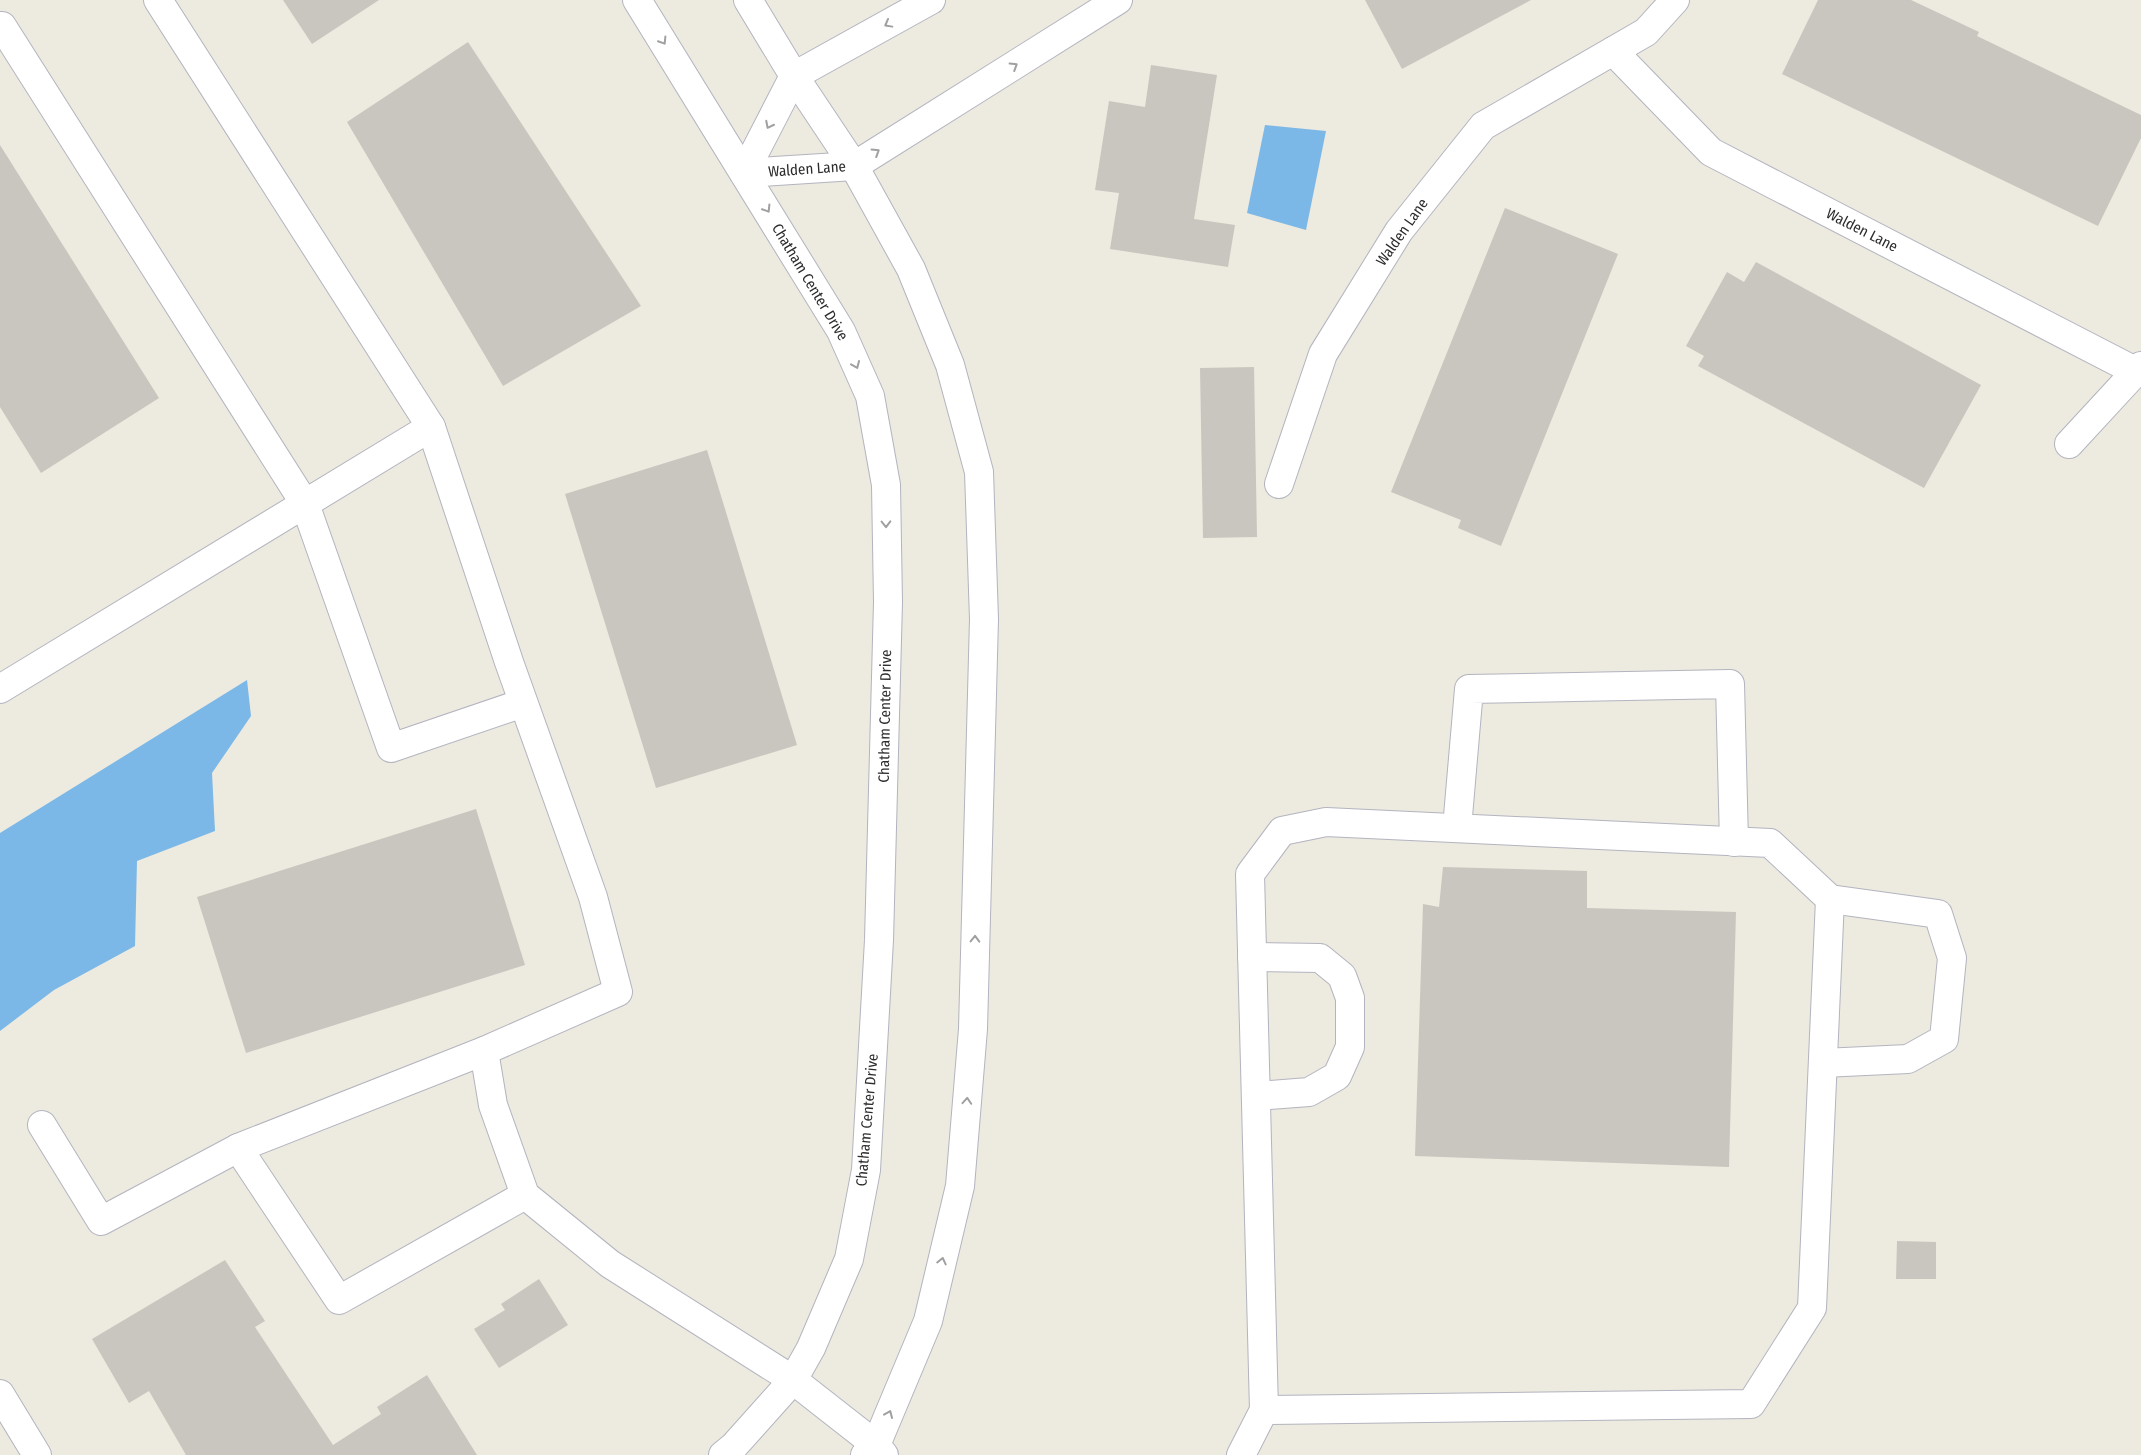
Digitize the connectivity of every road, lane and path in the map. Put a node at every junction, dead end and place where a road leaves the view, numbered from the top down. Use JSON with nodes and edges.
{"nodes":[{"id":1,"x":158,"y":0,"type":"edge"},
{"id":2,"x":637,"y":0,"type":"edge"},
{"id":3,"x":748,"y":0,"type":"edge"},
{"id":4,"x":931,"y":0,"type":"edge"},
{"id":5,"x":1118,"y":0,"type":"edge"},
{"id":6,"x":1675,"y":0,"type":"edge"},
{"id":7,"x":0,"y":26,"type":"edge"},
{"id":8,"x":1613,"y":51,"type":"junction"},
{"id":9,"x":794,"y":76,"type":"junction"},
{"id":10,"x":854,"y":166,"type":"junction"},
{"id":11,"x":744,"y":174,"type":"junction"},
{"id":12,"x":2139,"y":369,"type":"edge"},
{"id":13,"x":431,"y":426,"type":"junction"},
{"id":14,"x":2069,"y":444,"type":"dead end"},
{"id":15,"x":1279,"y":484,"type":"dead end"},
{"id":16,"x":305,"y":504,"type":"junction"},
{"id":17,"x":0,"y":688,"type":"edge"},
{"id":18,"x":523,"y":703,"type":"junction"},
{"id":19,"x":1457,"y":828,"type":"junction"},
{"id":20,"x":1734,"y":842,"type":"junction"},
{"id":21,"x":1830,"y":898,"type":"junction"},
{"id":22,"x":1252,"y":957,"type":"junction"},
{"id":23,"x":484,"y":1051,"type":"junction"},
{"id":24,"x":1823,"y":1063,"type":"junction"},
{"id":25,"x":1256,"y":1096,"type":"junction"},
{"id":26,"x":42,"y":1125,"type":"dead end"},
{"id":27,"x":238,"y":1148,"type":"junction"},
{"id":28,"x":525,"y":1195,"type":"junction"},
{"id":29,"x":793,"y":1380,"type":"junction"},
{"id":30,"x":0,"y":1394,"type":"edge"},
{"id":31,"x":1264,"y":1410,"type":"junction"},
{"id":32,"x":875,"y":1452,"type":"edge"},
{"id":33,"x":36,"y":1455,"type":"edge"},
{"id":34,"x":723,"y":1455,"type":"edge"},
{"id":35,"x":1241,"y":1455,"type":"edge"}],
"edges":[{"from":1,"to":13,"type":"street"},
{"from":2,"to":11,"type":"street","name":"Chatham Center Drive","one_way":true},
{"from":3,"to":9,"type":"street"},
{"from":4,"to":9,"type":"street","one_way":true},
{"from":10,"to":5,"type":"street","name":"Walden Lane","one_way":true},
{"from":6,"to":8,"type":"street","name":"Walden Lane"},
{"from":7,"to":16,"type":"street"},
{"from":8,"to":12,"type":"street","name":"Walden Lane"},
{"from":8,"to":15,"type":"street","name":"Walden Lane"},
{"from":9,"to":10,"type":"street"},
{"from":9,"to":11,"type":"street","name":"Walden Lane","one_way":true},
{"from":10,"to":11,"type":"street","name":"Walden Lane"},
{"from":32,"to":10,"type":"street","one_way":true},
{"from":11,"to":29,"type":"street","name":"Chatham Center Drive","one_way":true},
{"from":12,"to":14,"type":"street","name":"Walden Lane"},
{"from":13,"to":16,"type":"street"},
{"from":13,"to":18,"type":"street"},
{"from":16,"to":17,"type":"street"},
{"from":16,"to":18,"type":"street"},
{"from":18,"to":23,"type":"street"},
{"from":19,"to":20,"type":"street"},
{"from":19,"to":20,"type":"street"},
{"from":19,"to":22,"type":"street"},
{"from":20,"to":21,"type":"street"},
{"from":21,"to":24,"type":"street"},
{"from":21,"to":24,"type":"street"},
{"from":22,"to":25,"type":"street"},
{"from":22,"to":25,"type":"street"},
{"from":23,"to":27,"type":"street"},
{"from":23,"to":28,"type":"street"},
{"from":24,"to":31,"type":"street"},
{"from":25,"to":31,"type":"street"},
{"from":26,"to":27,"type":"street"},
{"from":27,"to":28,"type":"street"},
{"from":28,"to":29,"type":"street"},
{"from":29,"to":32,"type":"street"},
{"from":29,"to":34,"type":"street","name":"Chatham Center Drive"},
{"from":30,"to":33,"type":"street"},
{"from":31,"to":35,"type":"street"}]}
